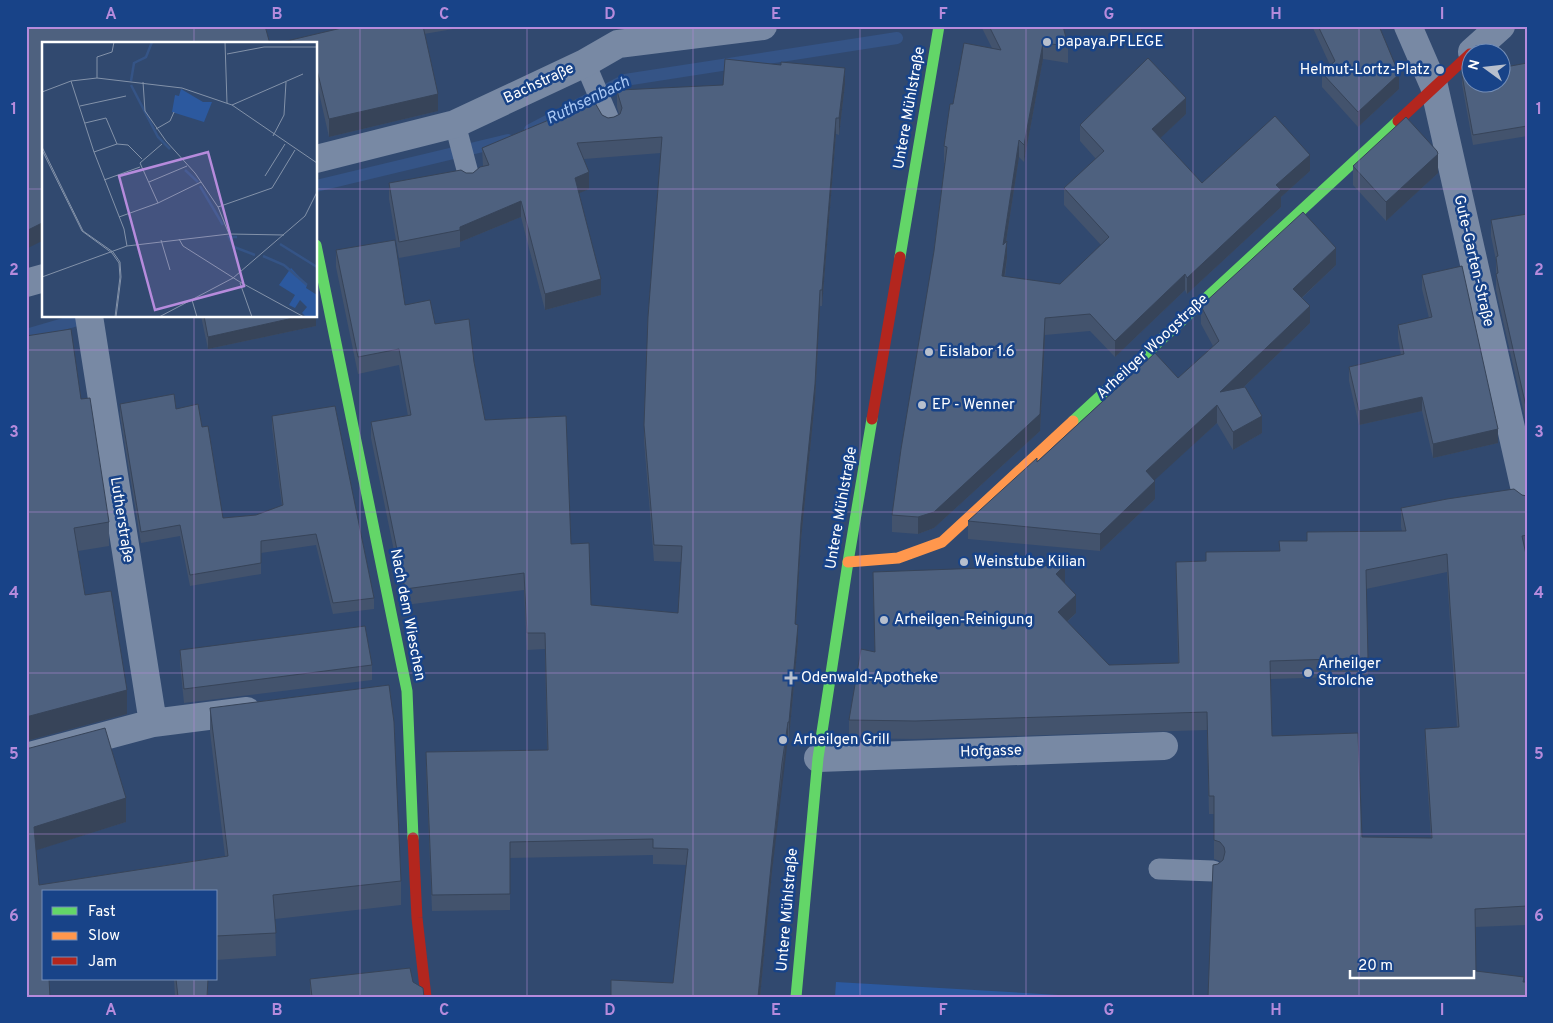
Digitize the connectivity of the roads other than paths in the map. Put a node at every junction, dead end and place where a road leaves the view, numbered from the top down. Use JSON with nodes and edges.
{"nodes":[{"id":1,"x":763,"y":26,"type":"edge"},
{"id":2,"x":939,"y":26,"type":"edge"},
{"id":3,"x":1408,"y":26,"type":"edge"},
{"id":4,"x":1507,"y":27,"type":"edge"},
{"id":5,"x":617,"y":35,"type":"edge"},
{"id":6,"x":1486,"y":42,"type":"edge"},
{"id":7,"x":585,"y":63,"type":"junction"},
{"id":8,"x":1460,"y":63,"type":"edge"},
{"id":9,"x":1434,"y":86,"type":"junction"},
{"id":10,"x":610,"y":122,"type":"edge"},
{"id":11,"x":455,"y":124,"type":"junction"},
{"id":12,"x":318,"y":158,"type":"edge"},
{"id":13,"x":469,"y":176,"type":"edge"},
{"id":14,"x":318,"y":256,"type":"edge"},
{"id":15,"x":42,"y":279,"type":"edge"},
{"id":16,"x":26,"y":284,"type":"edge"},
{"id":17,"x":90,"y":323,"type":"edge"},
{"id":18,"x":1527,"y":499,"type":"edge"},
{"id":19,"x":848,"y":562,"type":"junction"},
{"id":20,"x":270,"y":708,"type":"edge"},
{"id":21,"x":152,"y":723,"type":"junction"},
{"id":22,"x":1164,"y":746,"type":"dead end"},
{"id":23,"x":26,"y":757,"type":"edge"},
{"id":24,"x":818,"y":758,"type":"junction"},
{"id":25,"x":1159,"y":869,"type":"dead end"},
{"id":26,"x":1213,"y":871,"type":"edge"},
{"id":27,"x":426,"y":997,"type":"edge"},
{"id":28,"x":796,"y":997,"type":"edge"}],
"edges":[{"from":1,"to":5,"type":"street","name":"Bachstraße"},
{"from":2,"to":19,"type":"street","name":"Untere Mühlstraße"},
{"from":3,"to":9,"type":"street","name":"Gute-Garten-Straße"},
{"from":4,"to":6,"type":"street"},
{"from":5,"to":7,"type":"street","name":"Bachstraße"},
{"from":7,"to":10,"type":"lane"},
{"from":7,"to":11,"type":"street","name":"Bachstraße"},
{"from":8,"to":9,"type":"street","name":"Arheilger Woogstraße"},
{"from":9,"to":18,"type":"street","name":"Gute-Garten-Straße"},
{"from":9,"to":19,"type":"street","name":"Arheilger Woogstraße"},
{"from":11,"to":12,"type":"street","name":"Bachstraße"},
{"from":11,"to":13,"type":"lane"},
{"from":14,"to":27,"type":"street","name":"Nach dem Wieschen"},
{"from":15,"to":16,"type":"street"},
{"from":17,"to":21,"type":"street","name":"Lutherstraße"},
{"from":19,"to":24,"type":"street","name":"Untere Mühlstraße"},
{"from":20,"to":21,"type":"street"},
{"from":21,"to":23,"type":"street"},
{"from":22,"to":24,"type":"street","name":"Hofgasse"},
{"from":24,"to":28,"type":"street","name":"Untere Mühlstraße"},
{"from":25,"to":26,"type":"lane"}]}
